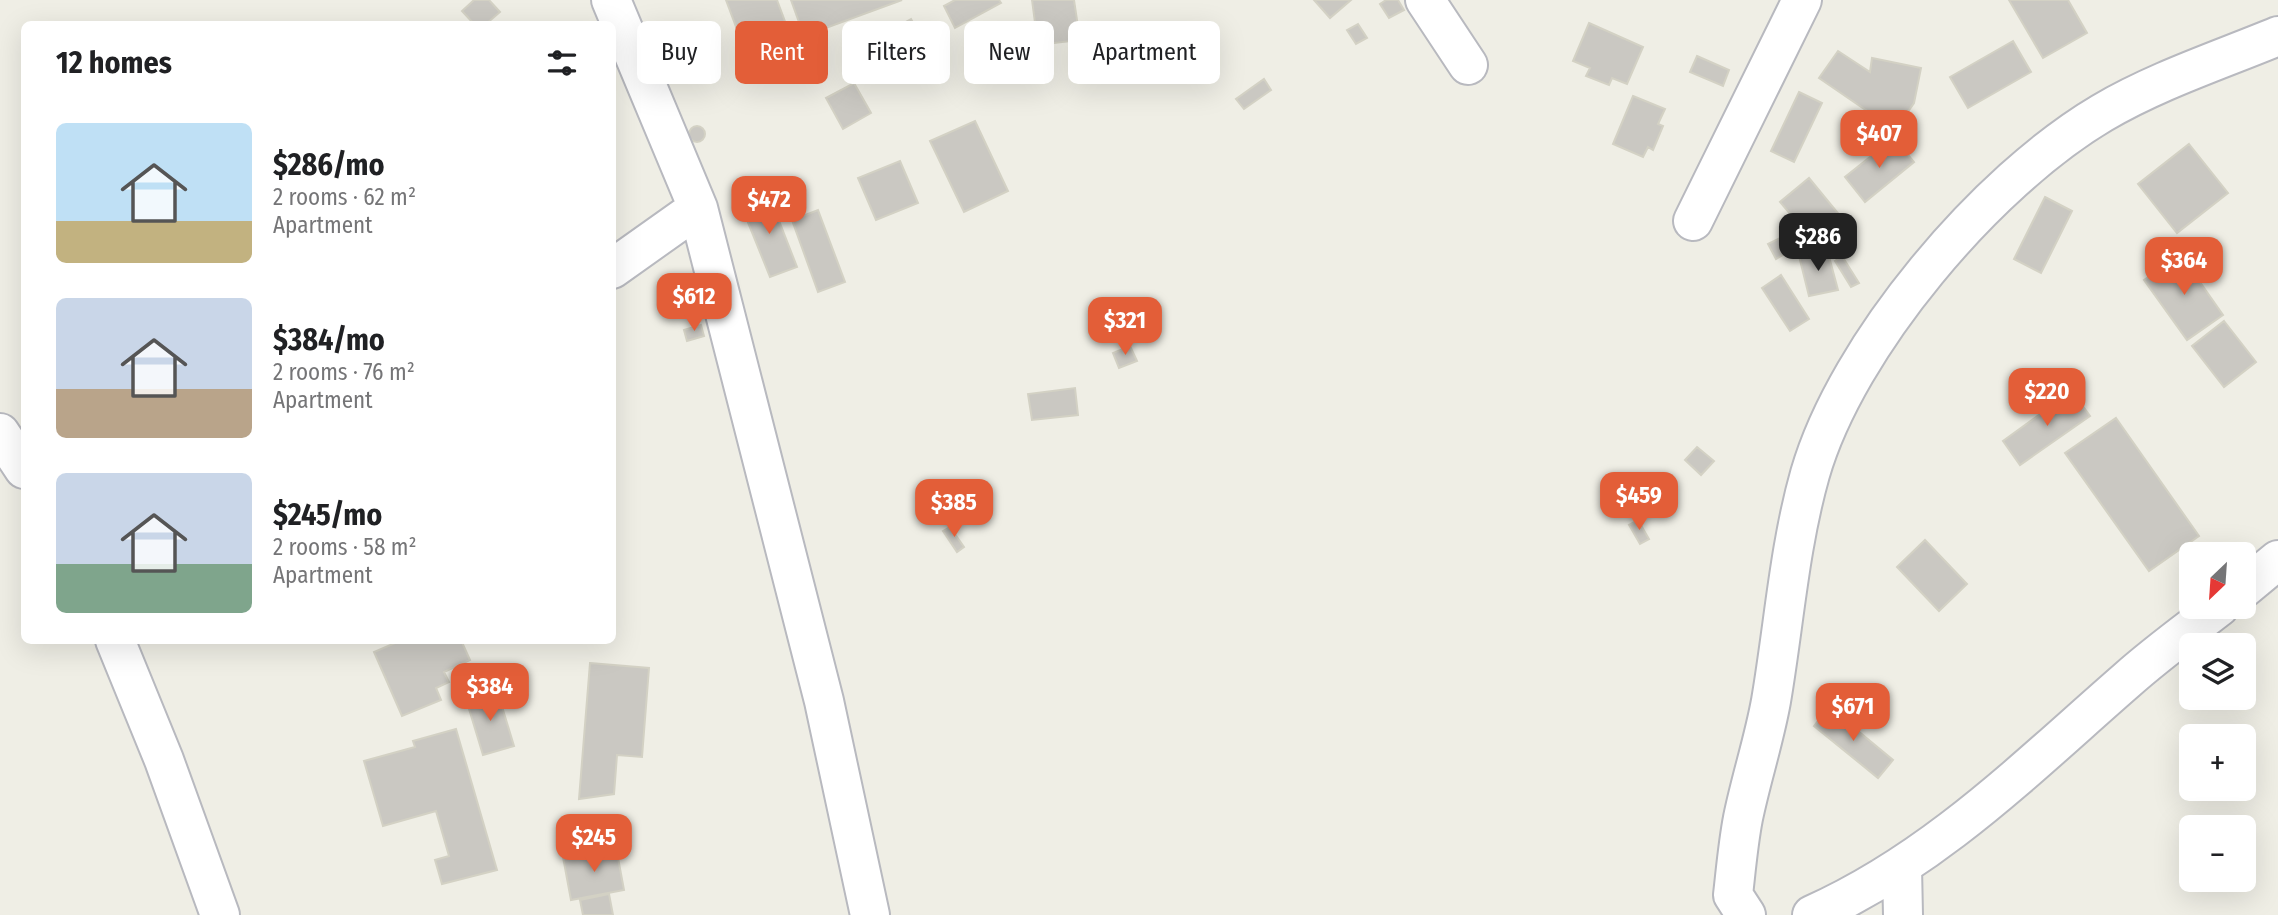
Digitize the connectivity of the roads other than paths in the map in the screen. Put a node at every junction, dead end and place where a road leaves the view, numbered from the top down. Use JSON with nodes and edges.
{"nodes":[{"id":1,"x":611,"y":0,"type":"edge"},
{"id":2,"x":1425,"y":0,"type":"edge"},
{"id":3,"x":1802,"y":0,"type":"edge"},
{"id":4,"x":2278,"y":36,"type":"edge"},
{"id":5,"x":1468,"y":65,"type":"dead end"},
{"id":6,"x":698,"y":208,"type":"junction"},
{"id":7,"x":1693,"y":221,"type":"dead end"},
{"id":8,"x":616,"y":266,"type":"edge"},
{"id":9,"x":0,"y":433,"type":"edge"},
{"id":10,"x":21,"y":464,"type":"edge"},
{"id":11,"x":2278,"y":560,"type":"edge"},
{"id":12,"x":2256,"y":578,"type":"edge"},
{"id":13,"x":2202,"y":620,"type":"edge"},
{"id":14,"x":117,"y":644,"type":"edge"},
{"id":15,"x":1902,"y":867,"type":"junction"},
{"id":16,"x":1736,"y":908,"type":"edge"},
{"id":17,"x":220,"y":915,"type":"edge"},
{"id":18,"x":870,"y":915,"type":"edge"},
{"id":19,"x":1812,"y":915,"type":"edge"},
{"id":20,"x":1903,"y":915,"type":"edge"}],
"edges":[{"from":1,"to":6,"type":"street"},
{"from":2,"to":5,"type":"street"},
{"from":3,"to":7,"type":"street"},
{"from":4,"to":16,"type":"street"},
{"from":6,"to":8,"type":"street"},
{"from":6,"to":18,"type":"street"},
{"from":9,"to":10,"type":"street"},
{"from":11,"to":12,"type":"street"},
{"from":13,"to":15,"type":"street"},
{"from":14,"to":17,"type":"street"},
{"from":15,"to":19,"type":"street"},
{"from":15,"to":20,"type":"street"}]}
